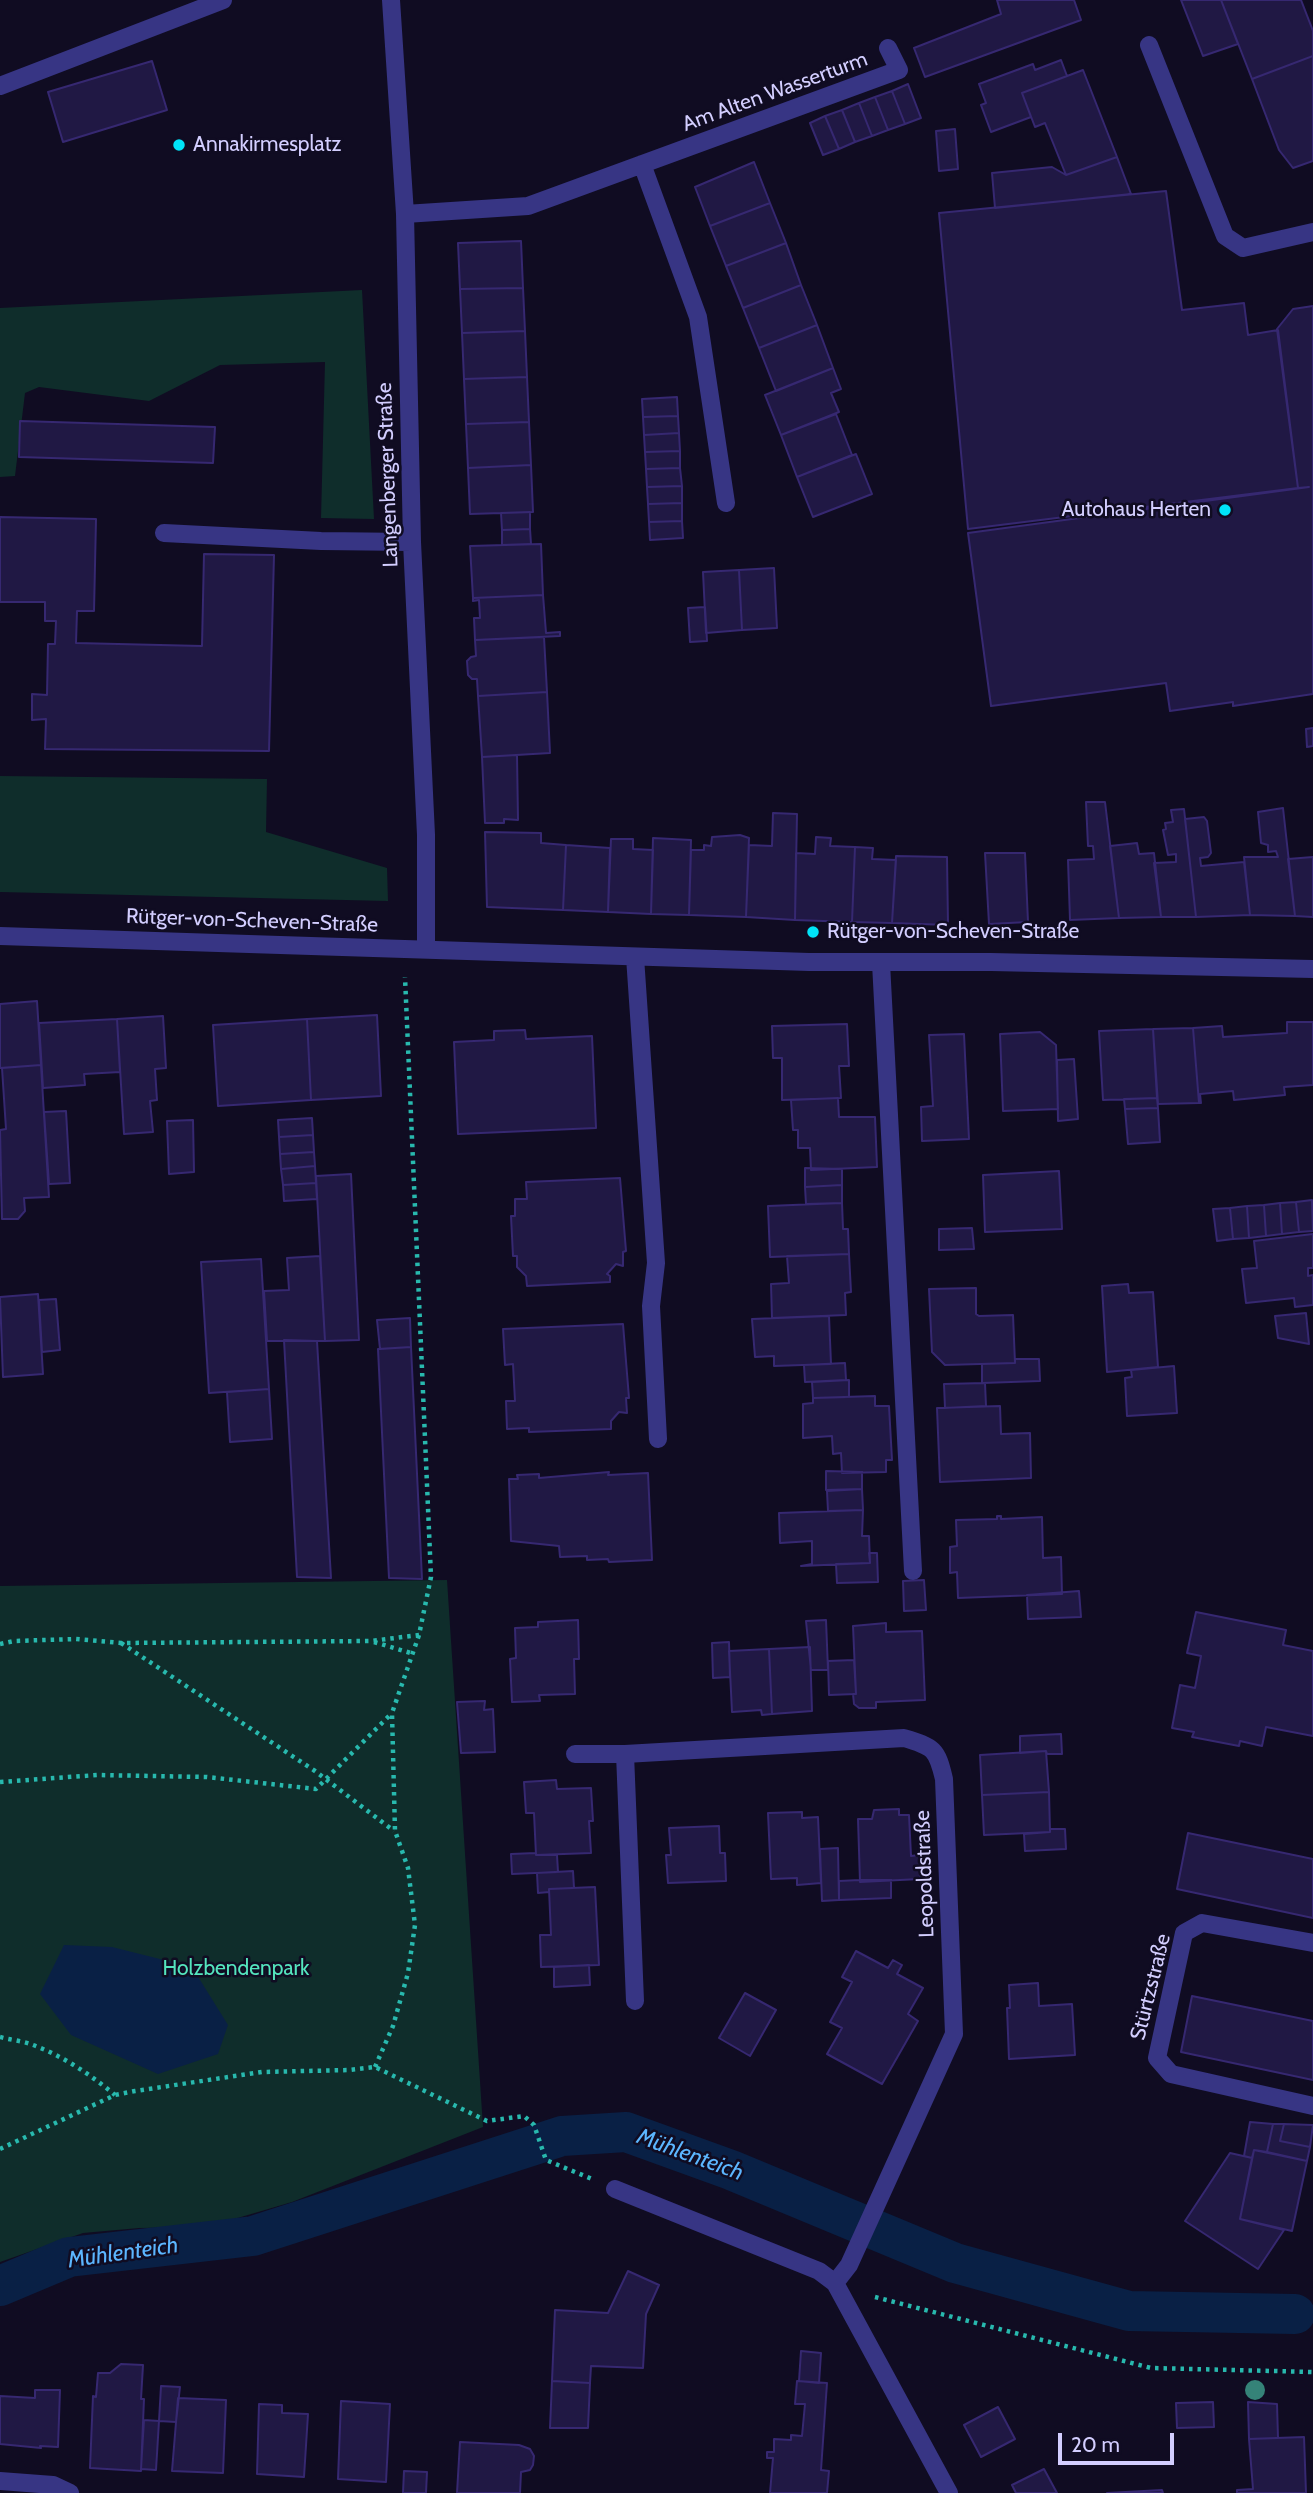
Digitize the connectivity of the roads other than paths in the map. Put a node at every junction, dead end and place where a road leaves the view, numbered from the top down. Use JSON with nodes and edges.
{"nodes":[{"id":1,"x":223,"y":0,"type":"edge"},
{"id":2,"x":391,"y":0,"type":"edge"},
{"id":3,"x":1150,"y":45,"type":"dead end"},
{"id":4,"x":888,"y":48,"type":"dead end"},
{"id":5,"x":0,"y":86,"type":"edge"},
{"id":6,"x":642,"y":164,"type":"junction"},
{"id":7,"x":405,"y":214,"type":"junction"},
{"id":8,"x":1313,"y":232,"type":"edge"},
{"id":9,"x":726,"y":503,"type":"dead end"},
{"id":10,"x":164,"y":533,"type":"dead end"},
{"id":11,"x":412,"y":542,"type":"junction"},
{"id":12,"x":0,"y":936,"type":"edge"},
{"id":13,"x":426,"y":948,"type":"junction"},
{"id":14,"x":635,"y":957,"type":"junction"},
{"id":15,"x":881,"y":963,"type":"junction"},
{"id":16,"x":1313,"y":969,"type":"edge"},
{"id":17,"x":658,"y":1439,"type":"dead end"},
{"id":18,"x":913,"y":1571,"type":"dead end"},
{"id":19,"x":575,"y":1754,"type":"dead end"},
{"id":20,"x":625,"y":1754,"type":"junction"},
{"id":21,"x":1313,"y":1943,"type":"edge"},
{"id":22,"x":635,"y":2001,"type":"dead end"},
{"id":23,"x":1313,"y":2106,"type":"edge"},
{"id":24,"x":615,"y":2189,"type":"road end"},
{"id":25,"x":836,"y":2285,"type":"junction"},
{"id":26,"x":0,"y":2481,"type":"edge"},
{"id":27,"x":70,"y":2493,"type":"edge"},
{"id":28,"x":949,"y":2493,"type":"edge"}],
"edges":[{"from":1,"to":5,"type":"street"},
{"from":2,"to":7,"type":"street","name":"Langenberger Straße"},
{"from":3,"to":8,"type":"street"},
{"from":4,"to":6,"type":"street","name":"Am Alten Wasserturm"},
{"from":6,"to":7,"type":"street","name":"Am Alten Wasserturm"},
{"from":6,"to":9,"type":"street"},
{"from":7,"to":11,"type":"street","name":"Langenberger Straße"},
{"from":10,"to":11,"type":"street"},
{"from":11,"to":13,"type":"street","name":"Langenberger Straße"},
{"from":12,"to":13,"type":"street","name":"Rütger-von-Scheven-Straße"},
{"from":13,"to":14,"type":"street","name":"Rütger-von-Scheven-Straße"},
{"from":14,"to":15,"type":"street","name":"Rütger-von-Scheven-Straße"},
{"from":14,"to":17,"type":"street"},
{"from":15,"to":16,"type":"street","name":"Rütger-von-Scheven-Straße"},
{"from":15,"to":18,"type":"street"},
{"from":19,"to":20,"type":"street","name":"Leopoldstraße"},
{"from":20,"to":22,"type":"street"},
{"from":20,"to":25,"type":"street","name":"Leopoldstraße"},
{"from":21,"to":23,"type":"street","name":"Stürtzstraße"},
{"from":24,"to":25,"type":"street"},
{"from":25,"to":28,"type":"street"},
{"from":26,"to":27,"type":"street"}]}
